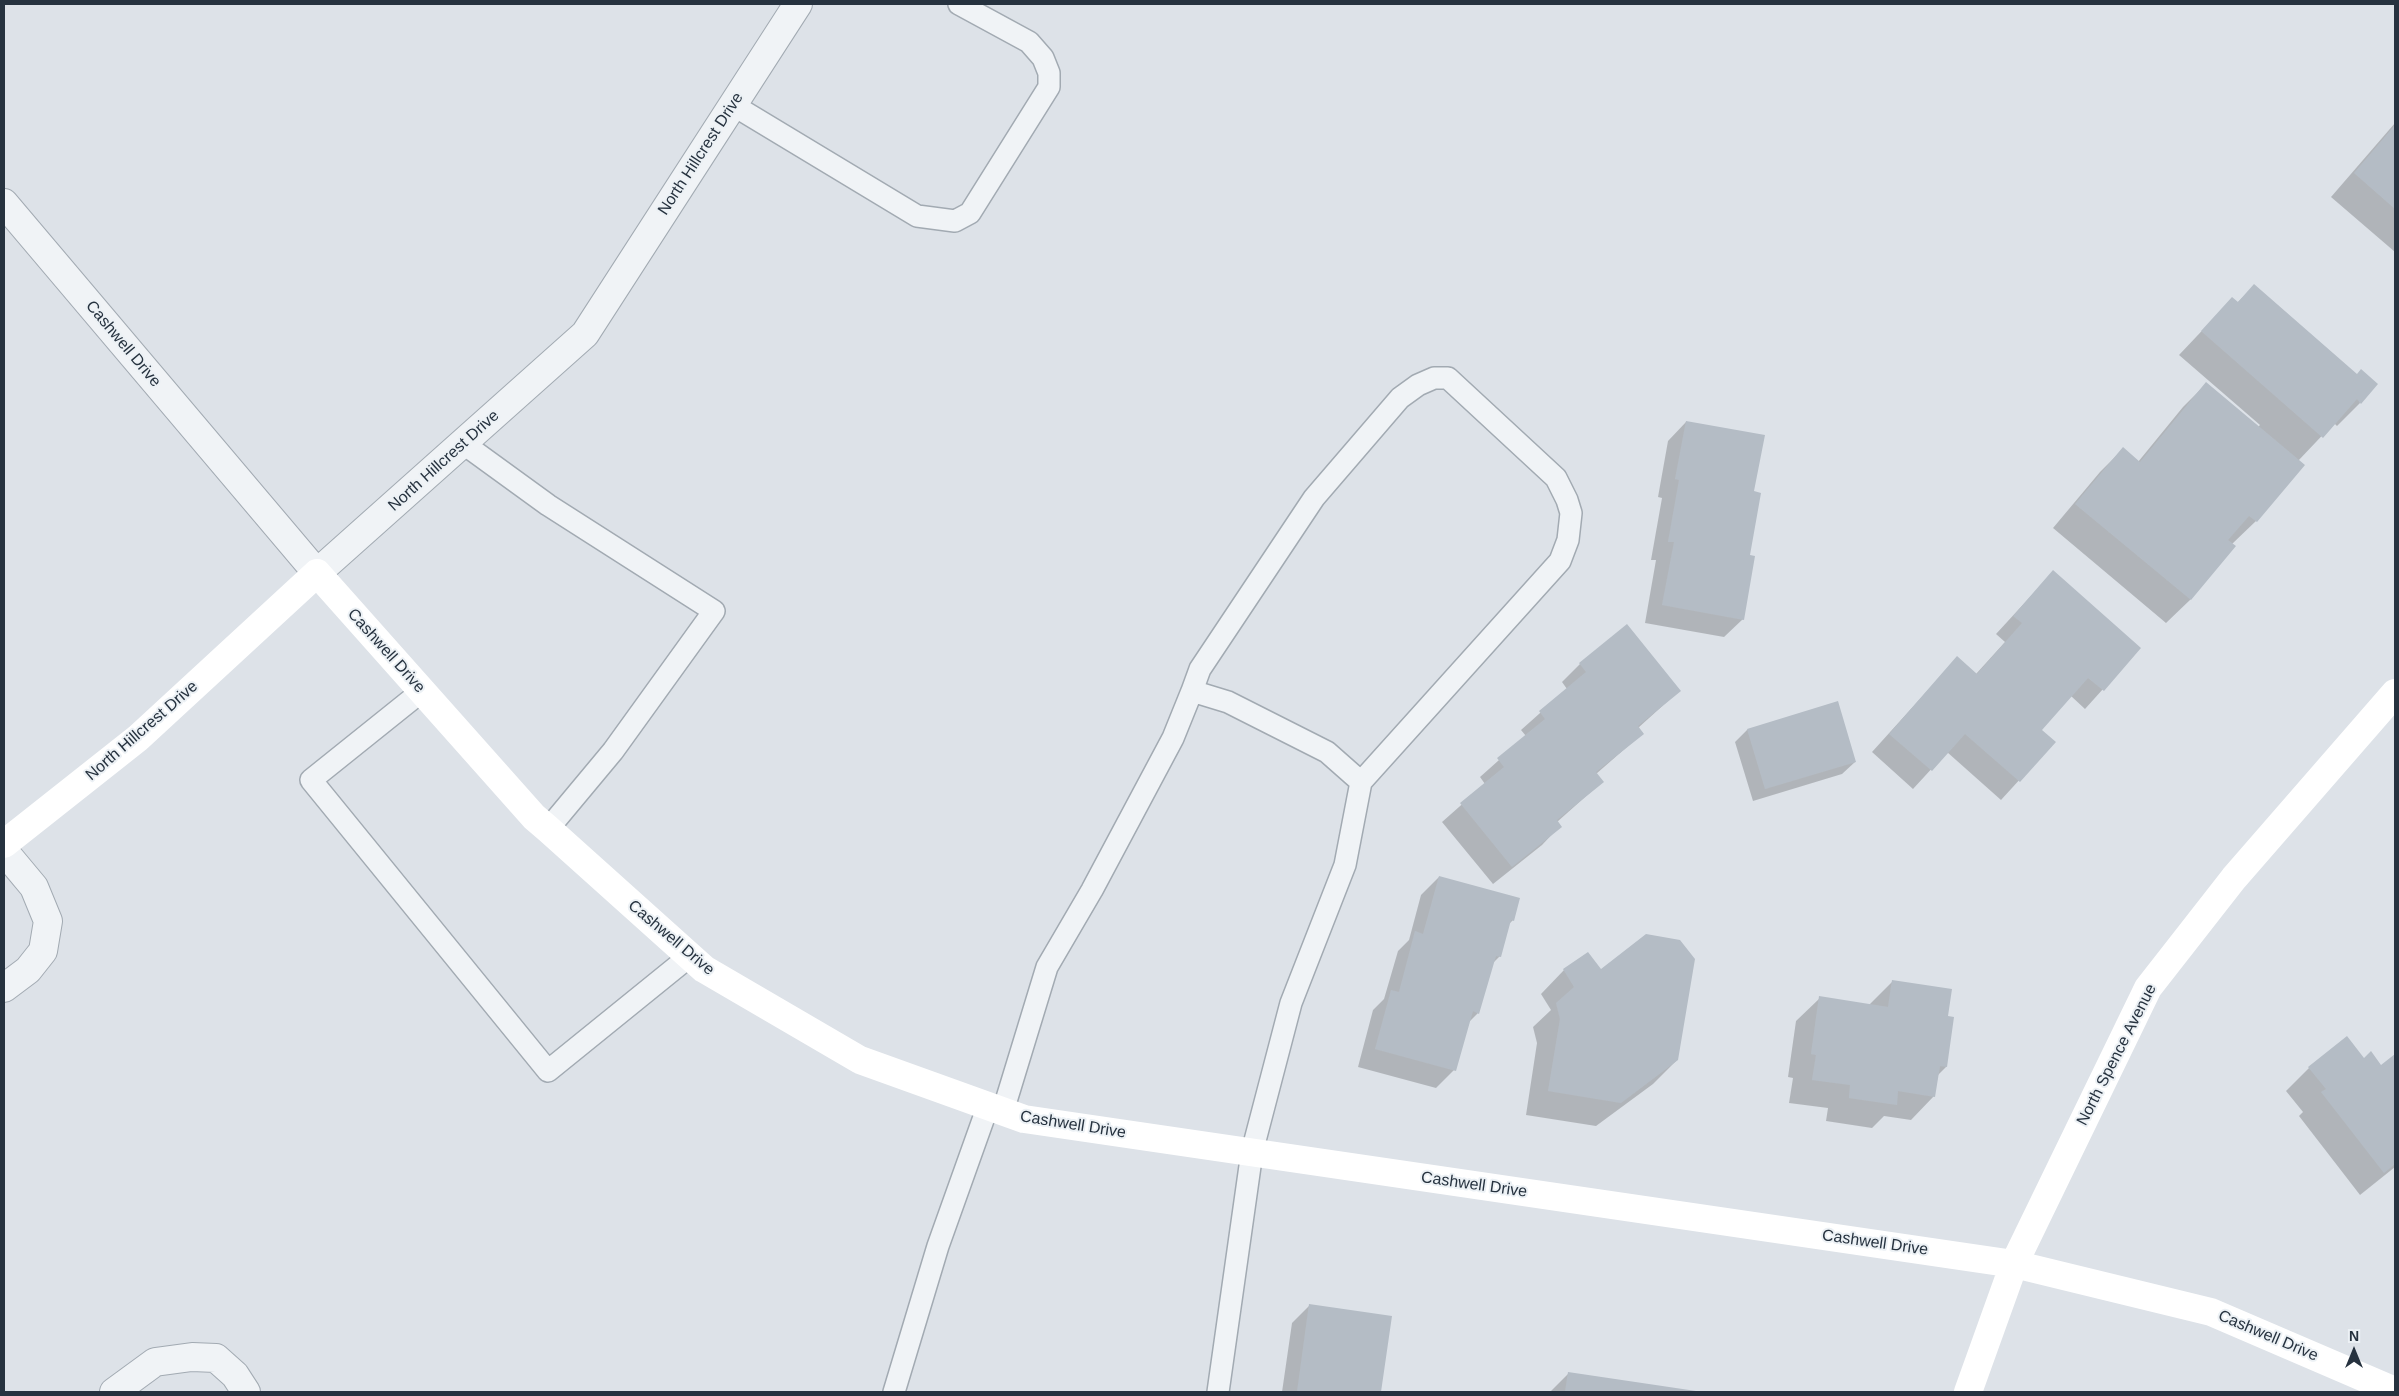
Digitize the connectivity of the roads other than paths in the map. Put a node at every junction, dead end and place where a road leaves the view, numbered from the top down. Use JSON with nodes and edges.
{"nodes":[{"id":1,"x":798,"y":4,"type":"edge"},
{"id":2,"x":959,"y":4,"type":"edge"},
{"id":3,"x":732,"y":105,"type":"junction"},
{"id":4,"x":4,"y":203,"type":"edge"},
{"id":5,"x":464,"y":444,"type":"junction"},
{"id":6,"x":317,"y":574,"type":"junction"},
{"id":7,"x":422,"y":691,"type":"junction"},
{"id":8,"x":1192,"y":692,"type":"junction"},
{"id":9,"x":2395,"y":693,"type":"edge"},
{"id":10,"x":1361,"y":782,"type":"junction"},
{"id":11,"x":548,"y":829,"type":"junction"},
{"id":12,"x":4,"y":844,"type":"edge"},
{"id":13,"x":4,"y":851,"type":"edge"},
{"id":14,"x":690,"y":956,"type":"junction"},
{"id":15,"x":4,"y":988,"type":"edge"},
{"id":16,"x":996,"y":1109,"type":"junction"},
{"id":17,"x":1252,"y":1152,"type":"junction"},
{"id":18,"x":2014,"y":1264,"type":"junction"},
{"id":19,"x":2395,"y":1390,"type":"edge"},
{"id":20,"x":114,"y":1392,"type":"edge"},
{"id":21,"x":246,"y":1392,"type":"edge"},
{"id":22,"x":894,"y":1392,"type":"edge"},
{"id":23,"x":1218,"y":1392,"type":"edge"},
{"id":24,"x":1968,"y":1392,"type":"edge"}],
"edges":[{"from":1,"to":3,"type":"street","name":"North Hillcrest Drive"},
{"from":2,"to":3,"type":"lane"},
{"from":3,"to":5,"type":"street","name":"North Hillcrest Drive"},
{"from":4,"to":6,"type":"street","name":"Cashwell Drive"},
{"from":5,"to":6,"type":"street","name":"North Hillcrest Drive"},
{"from":5,"to":11,"type":"lane"},
{"from":6,"to":7,"type":"street","name":"Cashwell Drive"},
{"from":6,"to":12,"type":"street","name":"North Hillcrest Drive"},
{"from":7,"to":11,"type":"street","name":"Cashwell Drive"},
{"from":7,"to":14,"type":"lane"},
{"from":8,"to":10,"type":"lane"},
{"from":8,"to":10,"type":"lane"},
{"from":8,"to":16,"type":"lane"},
{"from":9,"to":18,"type":"street","name":"North Spence Avenue"},
{"from":10,"to":17,"type":"lane"},
{"from":11,"to":14,"type":"street","name":"Cashwell Drive"},
{"from":13,"to":15,"type":"street"},
{"from":14,"to":16,"type":"street","name":"Cashwell Drive"},
{"from":16,"to":17,"type":"street","name":"Cashwell Drive"},
{"from":16,"to":22,"type":"lane"},
{"from":17,"to":18,"type":"street","name":"Cashwell Drive"},
{"from":17,"to":23,"type":"lane"},
{"from":18,"to":19,"type":"street","name":"Cashwell Drive"},
{"from":18,"to":24,"type":"street","name":"North Spence Avenue"},
{"from":20,"to":21,"type":"street"}]}
